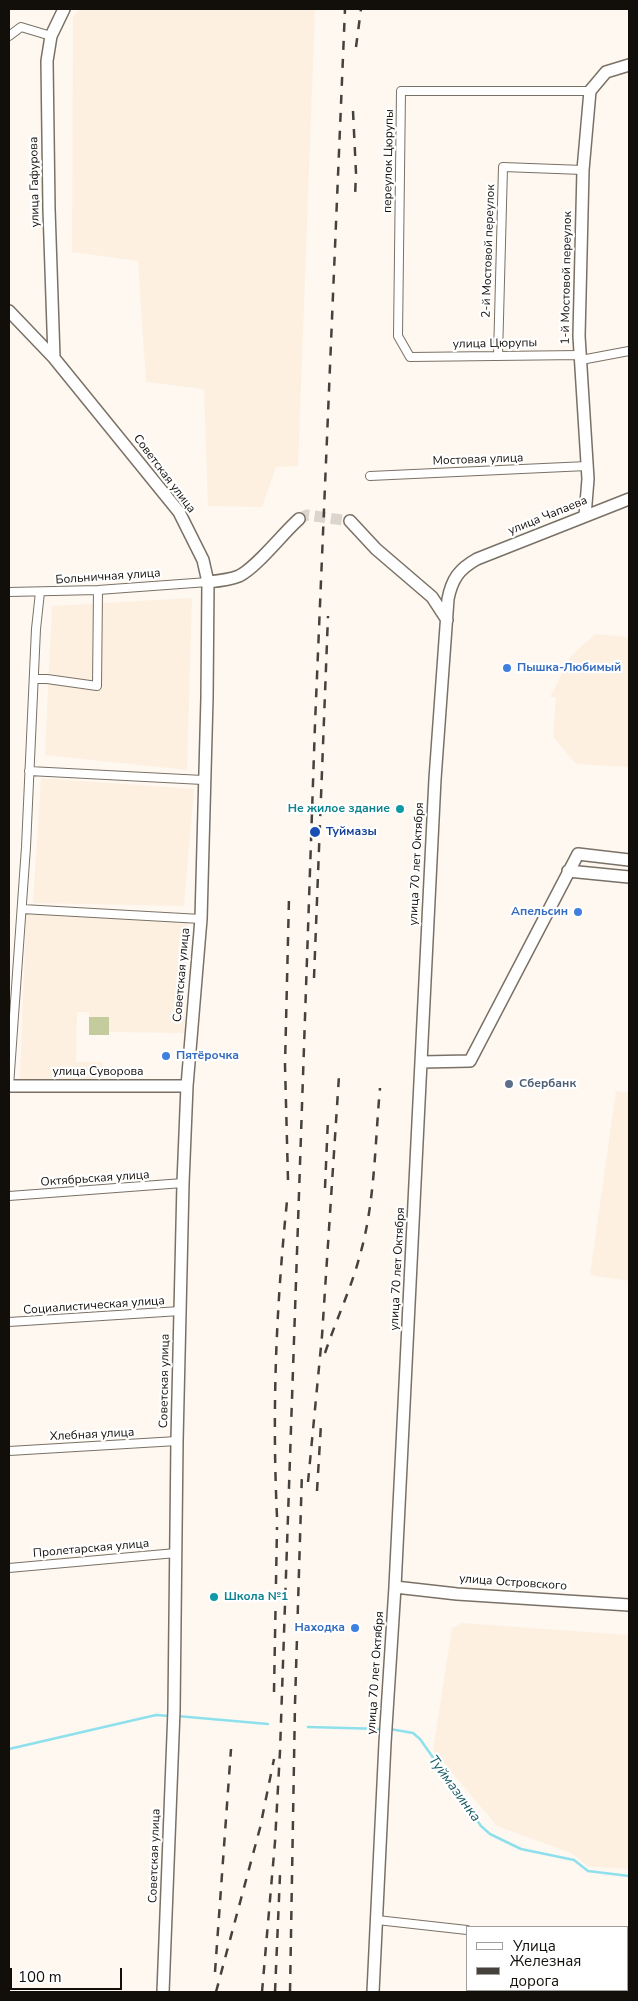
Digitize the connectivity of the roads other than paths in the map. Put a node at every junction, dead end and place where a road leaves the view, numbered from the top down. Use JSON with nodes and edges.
{"nodes":[{"id":1,"x":64,"y":9,"type":"edge"},
{"id":2,"x":9,"y":36,"type":"edge"},
{"id":3,"x":51,"y":36,"type":"junction"},
{"id":4,"x":629,"y":65,"type":"edge"},
{"id":5,"x":590,"y":91,"type":"junction"},
{"id":6,"x":583,"y":170,"type":"junction"},
{"id":7,"x":9,"y":311,"type":"edge"},
{"id":8,"x":629,"y":351,"type":"edge"},
{"id":9,"x":498,"y":356,"type":"junction"},
{"id":10,"x":410,"y":357,"type":"joint"},
{"id":11,"x":580,"y":357,"type":"junction"},
{"id":12,"x":54,"y":358,"type":"junction"},
{"id":13,"x":588,"y":466,"type":"junction"},
{"id":14,"x":370,"y":476,"type":"dead end"},
{"id":15,"x":629,"y":499,"type":"edge"},
{"id":16,"x":584,"y":516,"type":"junction"},
{"id":17,"x":299,"y":519,"type":"tunnel mouth"},
{"id":18,"x":350,"y":521,"type":"tunnel mouth"},
{"id":19,"x":477,"y":559,"type":"joint"},
{"id":20,"x":208,"y":582,"type":"junction"},
{"id":21,"x":98,"y":590,"type":"junction"},
{"id":22,"x":9,"y":592,"type":"edge"},
{"id":23,"x":40,"y":592,"type":"junction"},
{"id":24,"x":447,"y":620,"type":"junction"},
{"id":25,"x":34,"y":679,"type":"junction"},
{"id":26,"x":29,"y":771,"type":"junction"},
{"id":27,"x":204,"y":780,"type":"junction"},
{"id":28,"x":629,"y":860,"type":"edge"},
{"id":29,"x":568,"y":871,"type":"junction"},
{"id":30,"x":629,"y":877,"type":"edge"},
{"id":31,"x":22,"y":909,"type":"junction"},
{"id":32,"x":201,"y":919,"type":"junction"},
{"id":33,"x":422,"y":1062,"type":"junction"},
{"id":34,"x":9,"y":1086,"type":"edge"},
{"id":35,"x":188,"y":1086,"type":"junction"},
{"id":36,"x":183,"y":1184,"type":"junction"},
{"id":37,"x":9,"y":1196,"type":"edge"},
{"id":38,"x":180,"y":1311,"type":"junction"},
{"id":39,"x":9,"y":1322,"type":"edge"},
{"id":40,"x":177,"y":1441,"type":"junction"},
{"id":41,"x":9,"y":1451,"type":"edge"},
{"id":42,"x":176,"y":1553,"type":"junction"},
{"id":43,"x":9,"y":1568,"type":"edge"},
{"id":44,"x":395,"y":1587,"type":"junction"},
{"id":45,"x":629,"y":1605,"type":"edge"},
{"id":46,"x":377,"y":1920,"type":"junction"},
{"id":47,"x":466,"y":1930,"type":"edge"},
{"id":48,"x":164,"y":1992,"type":"edge"},
{"id":49,"x":373,"y":1992,"type":"edge"}],
"edges":[{"from":1,"to":3,"type":"street","name":"улица Гафурова"},
{"from":2,"to":3,"type":"street"},
{"from":3,"to":12,"type":"street","name":"улица Гафурова"},
{"from":4,"to":5,"type":"street"},
{"from":5,"to":6,"type":"street","name":"1-й Мостовой переулок"},
{"from":5,"to":10,"type":"street","name":"переулок Цюрупы"},
{"from":6,"to":9,"type":"street","name":"2-й Мостовой переулок"},
{"from":6,"to":11,"type":"street","name":"1-й Мостовой переулок"},
{"from":7,"to":12,"type":"street","name":"Советская улица"},
{"from":8,"to":11,"type":"street","name":"улица Цюрупы"},
{"from":9,"to":10,"type":"street","name":"улица Цюрупы"},
{"from":9,"to":11,"type":"street","name":"улица Цюрупы"},
{"from":11,"to":13,"type":"street","name":"1-й Мостовой переулок"},
{"from":12,"to":20,"type":"street","name":"Советская улица"},
{"from":13,"to":14,"type":"street","name":"Мостовая улица"},
{"from":13,"to":16,"type":"street","name":"1-й Мостовой переулок"},
{"from":15,"to":16,"type":"street","name":"улица Чапаева"},
{"from":16,"to":19,"type":"street","name":"улица Чапаева"},
{"from":17,"to":20,"type":"street"},
{"from":18,"to":24,"type":"street"},
{"from":19,"to":24,"type":"street","name":"улица 70 лет Октября"},
{"from":20,"to":21,"type":"street","name":"Больничная улица"},
{"from":20,"to":27,"type":"street","name":"Советская улица"},
{"from":21,"to":23,"type":"street","name":"Больничная улица"},
{"from":21,"to":25,"type":"street"},
{"from":22,"to":23,"type":"street","name":"Больничная улица"},
{"from":23,"to":25,"type":"street"},
{"from":24,"to":33,"type":"street","name":"улица 70 лет Октября"},
{"from":25,"to":26,"type":"street"},
{"from":26,"to":27,"type":"street"},
{"from":26,"to":31,"type":"street"},
{"from":27,"to":32,"type":"street","name":"Советская улица"},
{"from":28,"to":29,"type":"street"},
{"from":29,"to":30,"type":"street"},
{"from":29,"to":33,"type":"street"},
{"from":31,"to":32,"type":"street"},
{"from":31,"to":34,"type":"street"},
{"from":32,"to":35,"type":"street","name":"Советская улица"},
{"from":33,"to":44,"type":"street","name":"улица 70 лет Октября"},
{"from":34,"to":35,"type":"street","name":"улица Суворова"},
{"from":35,"to":36,"type":"street","name":"Советская улица"},
{"from":36,"to":37,"type":"street","name":"Октябрьская улица"},
{"from":36,"to":38,"type":"street","name":"Советская улица"},
{"from":38,"to":39,"type":"street","name":"Социалистическая улица"},
{"from":38,"to":40,"type":"street","name":"Советская улица"},
{"from":40,"to":41,"type":"street","name":"Хлебная улица"},
{"from":40,"to":42,"type":"street","name":"Советская улица"},
{"from":42,"to":43,"type":"street","name":"Пролетарская улица"},
{"from":42,"to":48,"type":"street","name":"Советская улица"},
{"from":44,"to":45,"type":"street","name":"улица Островского"},
{"from":44,"to":46,"type":"street","name":"улица 70 лет Октября"},
{"from":46,"to":47,"type":"street"},
{"from":46,"to":49,"type":"street","name":"улица 70 лет Октября"}]}
